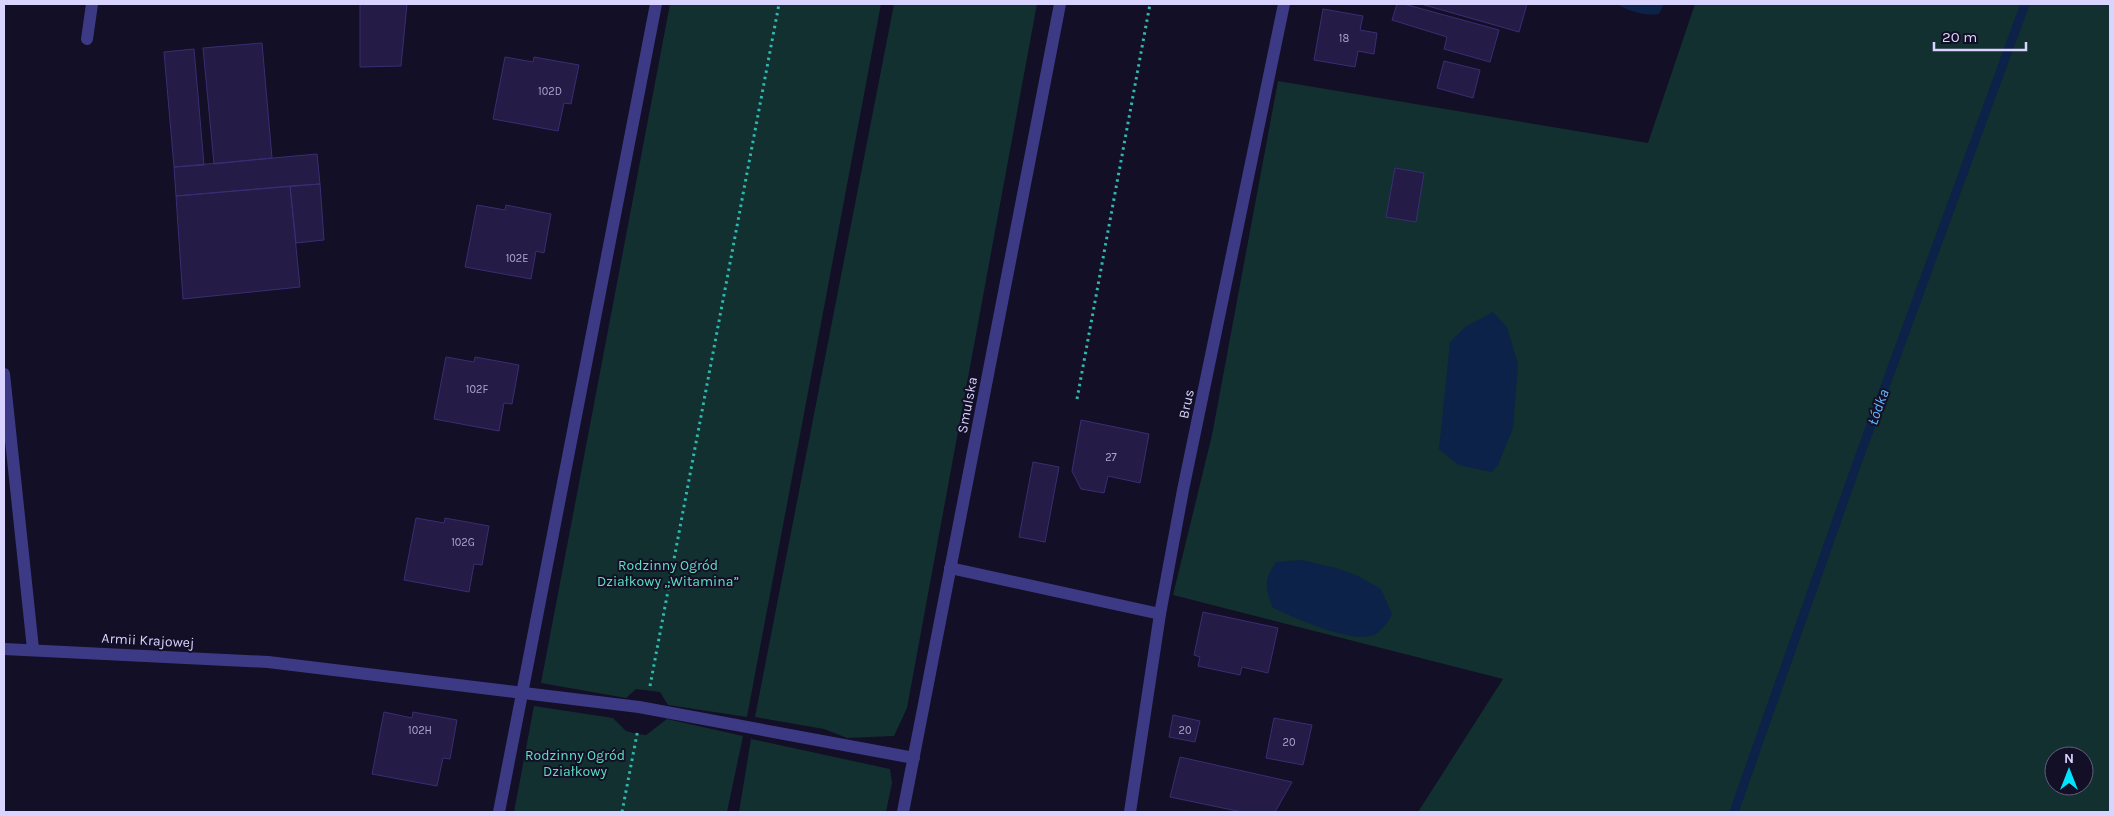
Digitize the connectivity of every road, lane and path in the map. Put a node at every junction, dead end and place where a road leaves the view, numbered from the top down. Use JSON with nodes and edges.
{"nodes":[{"id":1,"x":92,"y":4,"type":"edge"},
{"id":2,"x":656,"y":4,"type":"edge"},
{"id":3,"x":779,"y":4,"type":"edge"},
{"id":4,"x":1060,"y":4,"type":"edge"},
{"id":5,"x":1150,"y":4,"type":"edge"},
{"id":6,"x":1284,"y":4,"type":"edge"},
{"id":7,"x":87,"y":39,"type":"dead end"},
{"id":8,"x":4,"y":374,"type":"edge"},
{"id":9,"x":1077,"y":399,"type":"dead end"},
{"id":10,"x":950,"y":568,"type":"junction"},
{"id":11,"x":1160,"y":614,"type":"junction"},
{"id":12,"x":4,"y":649,"type":"edge"},
{"id":13,"x":33,"y":649,"type":"junction"},
{"id":14,"x":649,"y":690,"type":"dead end"},
{"id":15,"x":523,"y":693,"type":"junction"},
{"id":16,"x":637,"y":734,"type":"dead end"},
{"id":17,"x":914,"y":758,"type":"junction"},
{"id":18,"x":498,"y":812,"type":"edge"},
{"id":19,"x":622,"y":812,"type":"edge"},
{"id":20,"x":903,"y":812,"type":"edge"},
{"id":21,"x":1130,"y":812,"type":"edge"}],
"edges":[{"from":1,"to":7,"type":"street"},
{"from":2,"to":15,"type":"street"},
{"from":3,"to":14,"type":"path"},
{"from":4,"to":10,"type":"street","name":"Smulska"},
{"from":5,"to":9,"type":"path"},
{"from":6,"to":11,"type":"street","name":"Brus"},
{"from":8,"to":13,"type":"street"},
{"from":10,"to":11,"type":"street"},
{"from":10,"to":17,"type":"street","name":"Smulska"},
{"from":11,"to":21,"type":"street","name":"Brus"},
{"from":12,"to":13,"type":"street","name":"Armii Krajowej"},
{"from":13,"to":15,"type":"street","name":"Armii Krajowej"},
{"from":15,"to":17,"type":"street","name":"Armii Krajowej"},
{"from":15,"to":18,"type":"street"},
{"from":16,"to":19,"type":"path"},
{"from":17,"to":20,"type":"street","name":"Smulska"}]}
